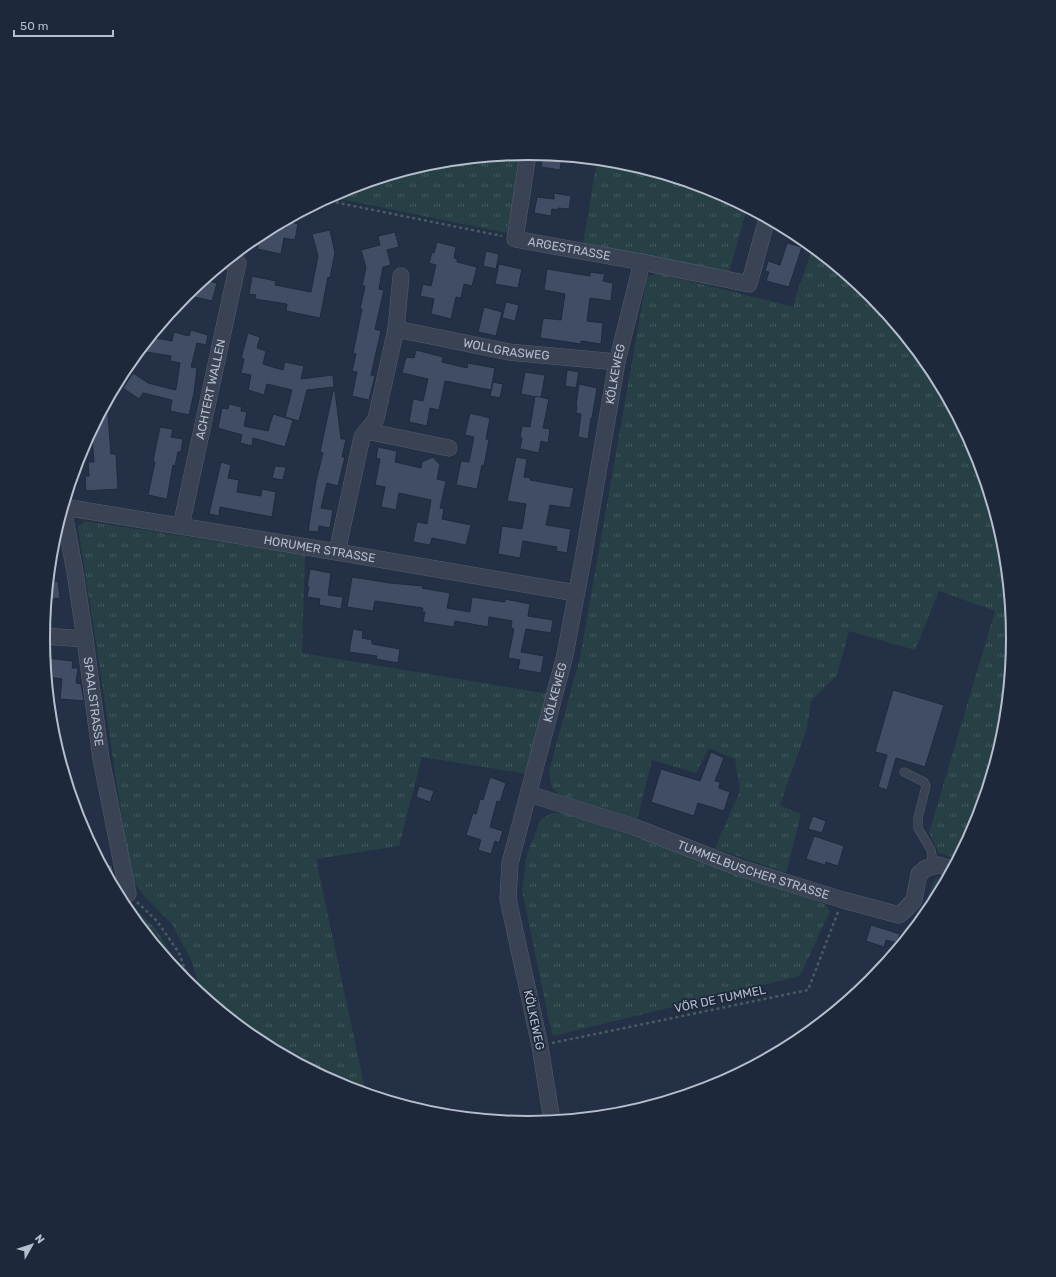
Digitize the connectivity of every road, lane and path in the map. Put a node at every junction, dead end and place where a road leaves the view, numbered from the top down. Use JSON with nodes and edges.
{"nodes":[{"id":1,"x":527,"y":160,"type":"edge"},
{"id":2,"x":334,"y":202,"type":"edge"},
{"id":3,"x":765,"y":224,"type":"edge"},
{"id":4,"x":515,"y":239,"type":"junction"},
{"id":5,"x":233,"y":262,"type":"edge"},
{"id":6,"x":642,"y":262,"type":"junction"},
{"id":7,"x":401,"y":276,"type":"dead end"},
{"id":8,"x":396,"y":329,"type":"junction"},
{"id":9,"x":617,"y":362,"type":"junction"},
{"id":10,"x":366,"y":431,"type":"junction"},
{"id":11,"x":449,"y":448,"type":"dead end"},
{"id":12,"x":68,"y":509,"type":"edge"},
{"id":13,"x":65,"y":519,"type":"edge"},
{"id":14,"x":180,"y":526,"type":"junction"},
{"id":15,"x":337,"y":552,"type":"junction"},
{"id":16,"x":576,"y":593,"type":"junction"},
{"id":17,"x":50,"y":636,"type":"edge"},
{"id":18,"x":85,"y":638,"type":"junction"},
{"id":19,"x":904,"y":772,"type":"dead end"},
{"id":20,"x":529,"y":794,"type":"junction"},
{"id":21,"x":931,"y":867,"type":"junction"},
{"id":22,"x":948,"y":868,"type":"edge"},
{"id":23,"x":122,"y":890,"type":"edge"},
{"id":24,"x":126,"y":897,"type":"edge"},
{"id":25,"x":843,"y":900,"type":"junction"},
{"id":26,"x":185,"y":971,"type":"edge"},
{"id":27,"x":540,"y":1046,"type":"junction"},
{"id":28,"x":551,"y":1115,"type":"edge"}],
"edges":[{"from":1,"to":4,"type":"street"},
{"from":2,"to":4,"type":"path","name":"ARGESTRASSE"},
{"from":3,"to":6,"type":"street","name":"ARGESTRASSE"},
{"from":4,"to":6,"type":"street","name":"ARGESTRASSE"},
{"from":5,"to":14,"type":"street","name":"ACHTERT WALLEN"},
{"from":6,"to":9,"type":"street","name":"KÖLKEWEG"},
{"from":7,"to":8,"type":"street"},
{"from":8,"to":9,"type":"street","name":"WOLLGRASWEG"},
{"from":8,"to":10,"type":"street"},
{"from":9,"to":16,"type":"street","name":"KÖLKEWEG"},
{"from":10,"to":11,"type":"street"},
{"from":10,"to":15,"type":"street"},
{"from":12,"to":14,"type":"street","name":"HORUMER STRASSE"},
{"from":13,"to":18,"type":"street","name":"SPAALSTRASSE"},
{"from":14,"to":15,"type":"street","name":"HORUMER STRASSE"},
{"from":15,"to":16,"type":"street","name":"HORUMER STRASSE"},
{"from":16,"to":20,"type":"street","name":"KÖLKEWEG"},
{"from":17,"to":18,"type":"street"},
{"from":18,"to":23,"type":"street","name":"SPAALSTRASSE"},
{"from":19,"to":21,"type":"lane"},
{"from":20,"to":25,"type":"street","name":"TUMMELBUSCHER STRASSE"},
{"from":20,"to":27,"type":"street","name":"KÖLKEWEG"},
{"from":21,"to":22,"type":"street"},
{"from":21,"to":25,"type":"street","name":"TUMMELBUSCHER STRASSE"},
{"from":24,"to":26,"type":"path"},
{"from":25,"to":27,"type":"path","name":"VÖR DE TUMMEL"},
{"from":27,"to":28,"type":"street","name":"KÖLKEWEG"}]}
